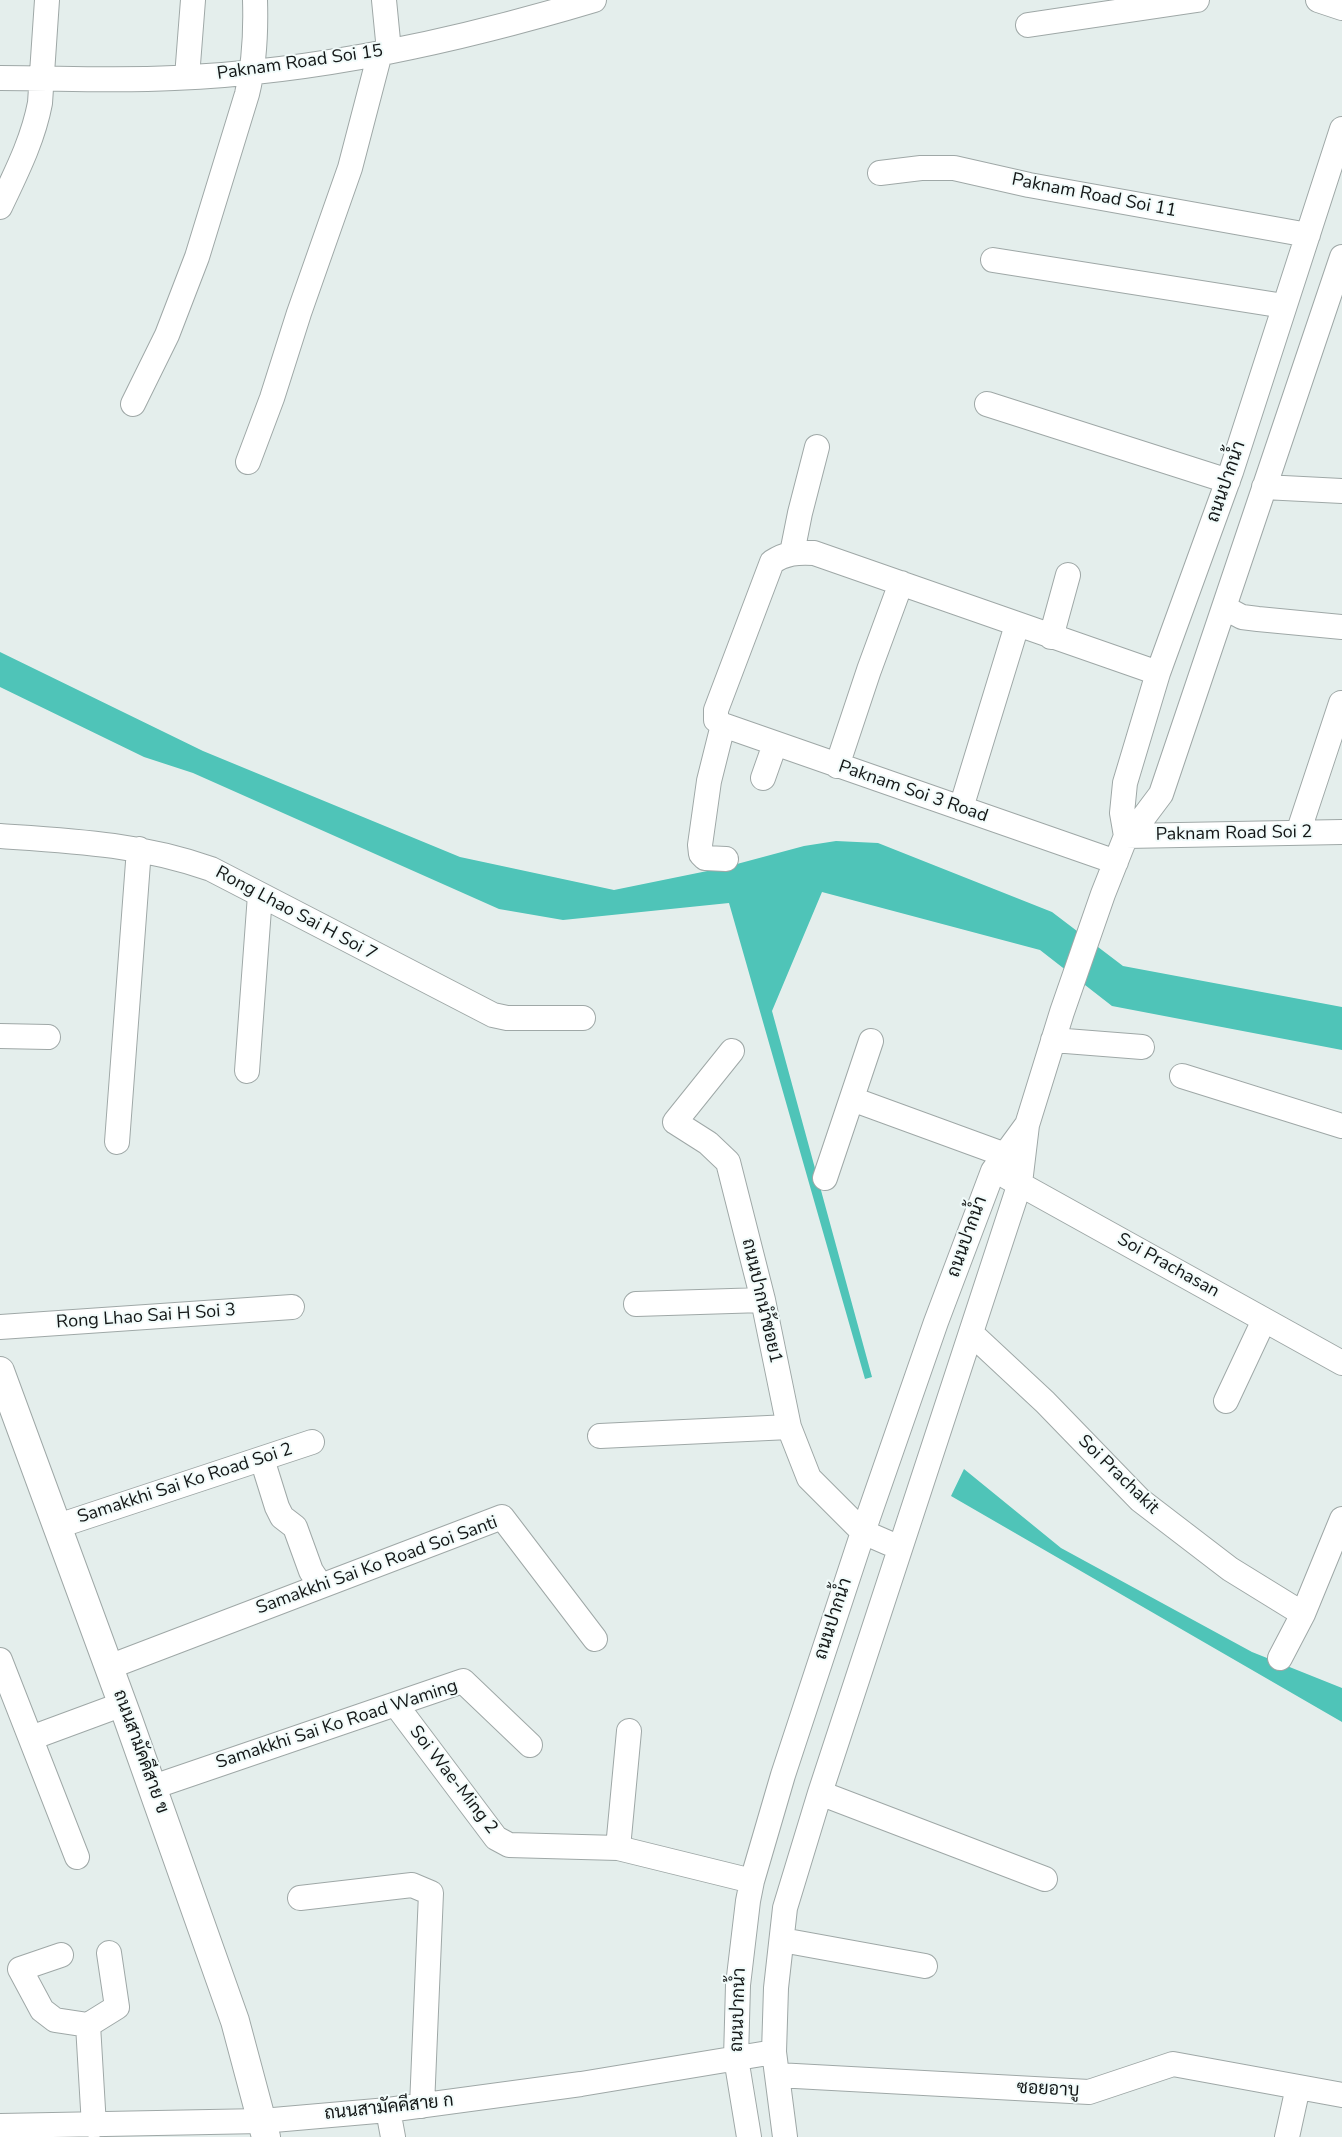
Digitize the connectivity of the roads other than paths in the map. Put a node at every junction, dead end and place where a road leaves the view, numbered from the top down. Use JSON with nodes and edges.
{"nodes":[{"id":1,"x":47,"y":0,"type":"edge"},
{"id":2,"x":193,"y":0,"type":"edge"},
{"id":3,"x":255,"y":0,"type":"edge"},
{"id":4,"x":384,"y":0,"type":"edge"},
{"id":5,"x":594,"y":0,"type":"edge"},
{"id":6,"x":1196,"y":0,"type":"edge"},
{"id":7,"x":1318,"y":0,"type":"edge"},
{"id":8,"x":556,"y":6,"type":"edge"},
{"id":9,"x":1342,"y":8,"type":"edge"},
{"id":10,"x":1028,"y":25,"type":"dead end"},
{"id":11,"x":385,"y":52,"type":"junction"},
{"id":12,"x":253,"y":72,"type":"junction"},
{"id":13,"x":187,"y":77,"type":"junction"},
{"id":14,"x":0,"y":78,"type":"edge"},
{"id":15,"x":41,"y":78,"type":"junction"},
{"id":16,"x":1342,"y":129,"type":"edge"},
{"id":17,"x":1337,"y":159,"type":"edge"},
{"id":18,"x":880,"y":173,"type":"dead end"},
{"id":19,"x":0,"y":207,"type":"edge"},
{"id":20,"x":1308,"y":235,"type":"junction"},
{"id":21,"x":992,"y":260,"type":"dead end"},
{"id":22,"x":1340,"y":270,"type":"edge"},
{"id":23,"x":1284,"y":306,"type":"junction"},
{"id":24,"x":133,"y":404,"type":"dead end"},
{"id":25,"x":987,"y":404,"type":"dead end"},
{"id":26,"x":817,"y":447,"type":"dead end"},
{"id":27,"x":248,"y":462,"type":"dead end"},
{"id":28,"x":1228,"y":481,"type":"junction"},
{"id":29,"x":1264,"y":487,"type":"junction"},
{"id":30,"x":1342,"y":490,"type":"edge"},
{"id":31,"x":792,"y":553,"type":"junction"},
{"id":32,"x":1068,"y":574,"type":"dead end"},
{"id":33,"x":901,"y":583,"type":"junction"},
{"id":34,"x":1225,"y":608,"type":"junction"},
{"id":35,"x":1017,"y":625,"type":"junction"},
{"id":36,"x":1342,"y":627,"type":"edge"},
{"id":37,"x":1051,"y":637,"type":"junction"},
{"id":38,"x":1158,"y":673,"type":"junction"},
{"id":39,"x":1341,"y":703,"type":"edge"},
{"id":40,"x":719,"y":720,"type":"junction"},
{"id":41,"x":775,"y":744,"type":"junction"},
{"id":42,"x":837,"y":766,"type":"junction"},
{"id":43,"x":764,"y":778,"type":"dead end"},
{"id":44,"x":961,"y":808,"type":"junction"},
{"id":45,"x":1342,"y":832,"type":"edge"},
{"id":46,"x":1298,"y":833,"type":"junction"},
{"id":47,"x":0,"y":836,"type":"edge"},
{"id":48,"x":1126,"y":836,"type":"junction"},
{"id":49,"x":139,"y":849,"type":"junction"},
{"id":50,"x":726,"y":859,"type":"dead end"},
{"id":51,"x":1116,"y":862,"type":"junction"},
{"id":52,"x":260,"y":895,"type":"junction"},
{"id":53,"x":583,"y":1018,"type":"dead end"},
{"id":54,"x":0,"y":1036,"type":"edge"},
{"id":55,"x":48,"y":1037,"type":"dead end"},
{"id":56,"x":871,"y":1040,"type":"dead end"},
{"id":57,"x":1053,"y":1040,"type":"junction"},
{"id":58,"x":1142,"y":1047,"type":"dead end"},
{"id":59,"x":732,"y":1051,"type":"dead end"},
{"id":60,"x":247,"y":1071,"type":"dead end"},
{"id":61,"x":1182,"y":1076,"type":"dead end"},
{"id":62,"x":852,"y":1099,"type":"junction"},
{"id":63,"x":1342,"y":1126,"type":"edge"},
{"id":64,"x":117,"y":1142,"type":"dead end"},
{"id":65,"x":1010,"y":1167,"type":"junction"},
{"id":66,"x":825,"y":1178,"type":"dead end"},
{"id":67,"x":764,"y":1300,"type":"junction"},
{"id":68,"x":636,"y":1304,"type":"dead end"},
{"id":69,"x":292,"y":1307,"type":"dead end"},
{"id":70,"x":1264,"y":1320,"type":"junction"},
{"id":71,"x":0,"y":1327,"type":"edge"},
{"id":72,"x":972,"y":1334,"type":"junction"},
{"id":73,"x":1342,"y":1363,"type":"edge"},
{"id":74,"x":3,"y":1388,"type":"edge"},
{"id":75,"x":1226,"y":1401,"type":"dead end"},
{"id":76,"x":788,"y":1427,"type":"junction"},
{"id":77,"x":600,"y":1436,"type":"dead end"},
{"id":78,"x":312,"y":1442,"type":"dead end"},
{"id":79,"x":262,"y":1458,"type":"junction"},
{"id":80,"x":1342,"y":1519,"type":"edge"},
{"id":81,"x":58,"y":1526,"type":"junction"},
{"id":82,"x":863,"y":1532,"type":"junction"},
{"id":83,"x":900,"y":1548,"type":"junction"},
{"id":84,"x":1333,"y":1569,"type":"edge"},
{"id":85,"x":321,"y":1586,"type":"junction"},
{"id":86,"x":1303,"y":1614,"type":"junction"},
{"id":87,"x":595,"y":1639,"type":"dead end"},
{"id":88,"x":1280,"y":1658,"type":"dead end"},
{"id":89,"x":0,"y":1660,"type":"edge"},
{"id":90,"x":109,"y":1667,"type":"junction"},
{"id":91,"x":123,"y":1704,"type":"junction"},
{"id":92,"x":396,"y":1705,"type":"junction"},
{"id":93,"x":629,"y":1731,"type":"dead end"},
{"id":94,"x":31,"y":1738,"type":"junction"},
{"id":95,"x":530,"y":1745,"type":"dead end"},
{"id":96,"x":152,"y":1787,"type":"junction"},
{"id":97,"x":820,"y":1793,"type":"junction"},
{"id":98,"x":618,"y":1848,"type":"junction"},
{"id":99,"x":77,"y":1858,"type":"dead end"},
{"id":100,"x":1045,"y":1879,"type":"dead end"},
{"id":101,"x":752,"y":1881,"type":"junction"},
{"id":102,"x":300,"y":1898,"type":"dead end"},
{"id":103,"x":782,"y":1940,"type":"junction"},
{"id":104,"x":109,"y":1953,"type":"dead end"},
{"id":105,"x":61,"y":1955,"type":"dead end"},
{"id":106,"x":925,"y":1966,"type":"dead end"},
{"id":107,"x":88,"y":2025,"type":"junction"},
{"id":108,"x":774,"y":2052,"type":"junction"},
{"id":109,"x":736,"y":2058,"type":"junction"},
{"id":110,"x":777,"y":2075,"type":"junction"},
{"id":111,"x":1298,"y":2087,"type":"junction"},
{"id":112,"x":1342,"y":2095,"type":"edge"},
{"id":113,"x":422,"y":2106,"type":"junction"},
{"id":114,"x":388,"y":2110,"type":"junction"},
{"id":115,"x":0,"y":2126,"type":"edge"},
{"id":116,"x":94,"y":2126,"type":"junction"},
{"id":117,"x":264,"y":2129,"type":"edge"},
{"id":118,"x":393,"y":2137,"type":"edge"},
{"id":119,"x":750,"y":2137,"type":"edge"},
{"id":120,"x":786,"y":2137,"type":"edge"},
{"id":121,"x":1287,"y":2137,"type":"edge"}],
"edges":[{"from":1,"to":15,"type":"street"},
{"from":2,"to":13,"type":"street"},
{"from":3,"to":12,"type":"street"},
{"from":4,"to":11,"type":"street"},
{"from":5,"to":8,"type":"street","name":"Paknam Road Soi 15"},
{"from":6,"to":10,"type":"street"},
{"from":7,"to":9,"type":"street"},
{"from":8,"to":11,"type":"street","name":"Paknam Road Soi 15"},
{"from":11,"to":12,"type":"street","name":"Paknam Road Soi 15"},
{"from":11,"to":27,"type":"street"},
{"from":12,"to":13,"type":"street","name":"Paknam Road Soi 15"},
{"from":12,"to":24,"type":"street"},
{"from":13,"to":15,"type":"street","name":"Paknam Road Soi 15"},
{"from":14,"to":15,"type":"street","name":"Paknam Road Soi 15"},
{"from":15,"to":19,"type":"street"},
{"from":16,"to":17,"type":"street","name":"ถนนปากน้ำ"},
{"from":17,"to":20,"type":"street","name":"ถนนปากน้ำ"},
{"from":18,"to":20,"type":"street","name":"Paknam Road Soi 11"},
{"from":20,"to":23,"type":"street","name":"ถนนปากน้ำ"},
{"from":21,"to":23,"type":"street"},
{"from":22,"to":29,"type":"street","name":"ถนนปากน้ำ"},
{"from":23,"to":28,"type":"street","name":"ถนนปากน้ำ"},
{"from":25,"to":28,"type":"street"},
{"from":26,"to":31,"type":"street"},
{"from":28,"to":38,"type":"street","name":"ถนนปากน้ำ"},
{"from":29,"to":30,"type":"street"},
{"from":29,"to":34,"type":"street","name":"ถนนปากน้ำ"},
{"from":31,"to":33,"type":"street"},
{"from":31,"to":40,"type":"street"},
{"from":32,"to":37,"type":"street"},
{"from":33,"to":35,"type":"street"},
{"from":33,"to":42,"type":"street"},
{"from":34,"to":36,"type":"street"},
{"from":34,"to":48,"type":"street","name":"ถนนปากน้ำ"},
{"from":35,"to":37,"type":"street"},
{"from":35,"to":44,"type":"street"},
{"from":37,"to":38,"type":"street"},
{"from":38,"to":48,"type":"street","name":"ถนนปากน้ำ"},
{"from":39,"to":46,"type":"street"},
{"from":40,"to":41,"type":"street","name":"Paknam Soi 3 Road"},
{"from":40,"to":50,"type":"street"},
{"from":41,"to":42,"type":"street","name":"Paknam Soi 3 Road"},
{"from":41,"to":43,"type":"street"},
{"from":42,"to":44,"type":"street","name":"Paknam Soi 3 Road"},
{"from":44,"to":51,"type":"street","name":"Paknam Soi 3 Road"},
{"from":45,"to":46,"type":"street","name":"Paknam Road Soi 2"},
{"from":46,"to":48,"type":"street","name":"Paknam Road Soi 2"},
{"from":47,"to":49,"type":"street","name":"Rong Lhao Sai H Soi 7"},
{"from":48,"to":51,"type":"street","name":"ถนนปากน้ำ"},
{"from":49,"to":52,"type":"street","name":"Rong Lhao Sai H Soi 7"},
{"from":49,"to":64,"type":"street"},
{"from":51,"to":57,"type":"street","name":"ถนนปากน้ำ"},
{"from":52,"to":53,"type":"street","name":"Rong Lhao Sai H Soi 7"},
{"from":52,"to":60,"type":"street"},
{"from":54,"to":55,"type":"street"},
{"from":56,"to":62,"type":"street"},
{"from":57,"to":58,"type":"street"},
{"from":57,"to":65,"type":"street","name":"ถนนปากน้ำ"},
{"from":59,"to":67,"type":"street","name":"ถนนปากนำ้ซอย1"},
{"from":61,"to":63,"type":"street"},
{"from":62,"to":65,"type":"street","name":"Soi Prachasan"},
{"from":62,"to":66,"type":"street"},
{"from":65,"to":70,"type":"street","name":"Soi Prachasan"},
{"from":65,"to":72,"type":"street","name":"ถนนปากน้ำ"},
{"from":65,"to":82,"type":"street","name":"ถนนปากน้ำ"},
{"from":67,"to":68,"type":"street"},
{"from":67,"to":76,"type":"street","name":"ถนนปากนำ้ซอย1"},
{"from":69,"to":71,"type":"street","name":"Rong Lhao Sai H Soi 3"},
{"from":70,"to":73,"type":"street","name":"Soi Prachasan"},
{"from":70,"to":75,"type":"street"},
{"from":72,"to":83,"type":"street","name":"ถนนปากน้ำ"},
{"from":72,"to":86,"type":"street","name":"Soi Prachakit"},
{"from":74,"to":81,"type":"main road","name":"ถนนสามัคคีสาย ข"},
{"from":76,"to":77,"type":"street"},
{"from":76,"to":82,"type":"street","name":"ถนนปากนำ้ซอย1"},
{"from":78,"to":79,"type":"street","name":"Samakkhi Sai Ko Road Soi 2"},
{"from":79,"to":81,"type":"street","name":"Samakkhi Sai Ko Road Soi 2"},
{"from":79,"to":85,"type":"street"},
{"from":80,"to":84,"type":"street"},
{"from":81,"to":90,"type":"main road","name":"ถนนสามัคคีสาย ข"},
{"from":82,"to":83,"type":"street","name":"ถนนปากนำ้ซอย1"},
{"from":82,"to":101,"type":"street","name":"ถนนปากน้ำ"},
{"from":83,"to":97,"type":"street","name":"ถนนปากน้ำ"},
{"from":84,"to":86,"type":"street"},
{"from":85,"to":87,"type":"street","name":"Samakkhi Sai Ko Road Soi Santi"},
{"from":85,"to":90,"type":"street","name":"Samakkhi Sai Ko Road Soi Santi"},
{"from":86,"to":88,"type":"street"},
{"from":89,"to":94,"type":"street"},
{"from":90,"to":91,"type":"main road","name":"ถนนสามัคคีสาย ข"},
{"from":91,"to":94,"type":"street"},
{"from":91,"to":96,"type":"main road","name":"ถนนสามัคคีสาย ข"},
{"from":92,"to":95,"type":"street","name":"Samakkhi Sai Ko Road Waming"},
{"from":92,"to":96,"type":"street","name":"Samakkhi Sai Ko Road Waming"},
{"from":92,"to":98,"type":"street","name":"Soi Wae-Ming 2"},
{"from":93,"to":98,"type":"street"},
{"from":94,"to":99,"type":"street"},
{"from":96,"to":117,"type":"main road","name":"ถนนสามัคคีสาย ข"},
{"from":97,"to":100,"type":"street"},
{"from":97,"to":103,"type":"street","name":"ถนนปากน้ำ"},
{"from":98,"to":101,"type":"street","name":"Soi Wae-Ming 2"},
{"from":101,"to":109,"type":"street","name":"ถนนปากน้ำ"},
{"from":102,"to":113,"type":"street"},
{"from":103,"to":106,"type":"street"},
{"from":103,"to":108,"type":"street","name":"ถนนปากน้ำ"},
{"from":104,"to":107,"type":"street"},
{"from":105,"to":107,"type":"street"},
{"from":107,"to":116,"type":"street"},
{"from":108,"to":109,"type":"street","name":"ถนนสามัคคีสาย ก"},
{"from":108,"to":110,"type":"street","name":"ถนนปากน้ำ"},
{"from":109,"to":113,"type":"street","name":"ถนนสามัคคีสาย ก"},
{"from":109,"to":119,"type":"street","name":"ถนนปากน้ำ"},
{"from":110,"to":111,"type":"street","name":"ซอยอาบู"},
{"from":110,"to":120,"type":"street","name":"ถนนปากน้ำ"},
{"from":111,"to":112,"type":"street","name":"ซอยอาบู"},
{"from":111,"to":121,"type":"street"},
{"from":113,"to":114,"type":"street","name":"ถนนสามัคคีสาย ก"},
{"from":114,"to":117,"type":"street","name":"ถนนสามัคคีสาย ก"},
{"from":114,"to":118,"type":"street"},
{"from":115,"to":116,"type":"street","name":"ถนนสามัคคีสาย ก"},
{"from":116,"to":117,"type":"street","name":"ถนนสามัคคีสาย ก"}]}
